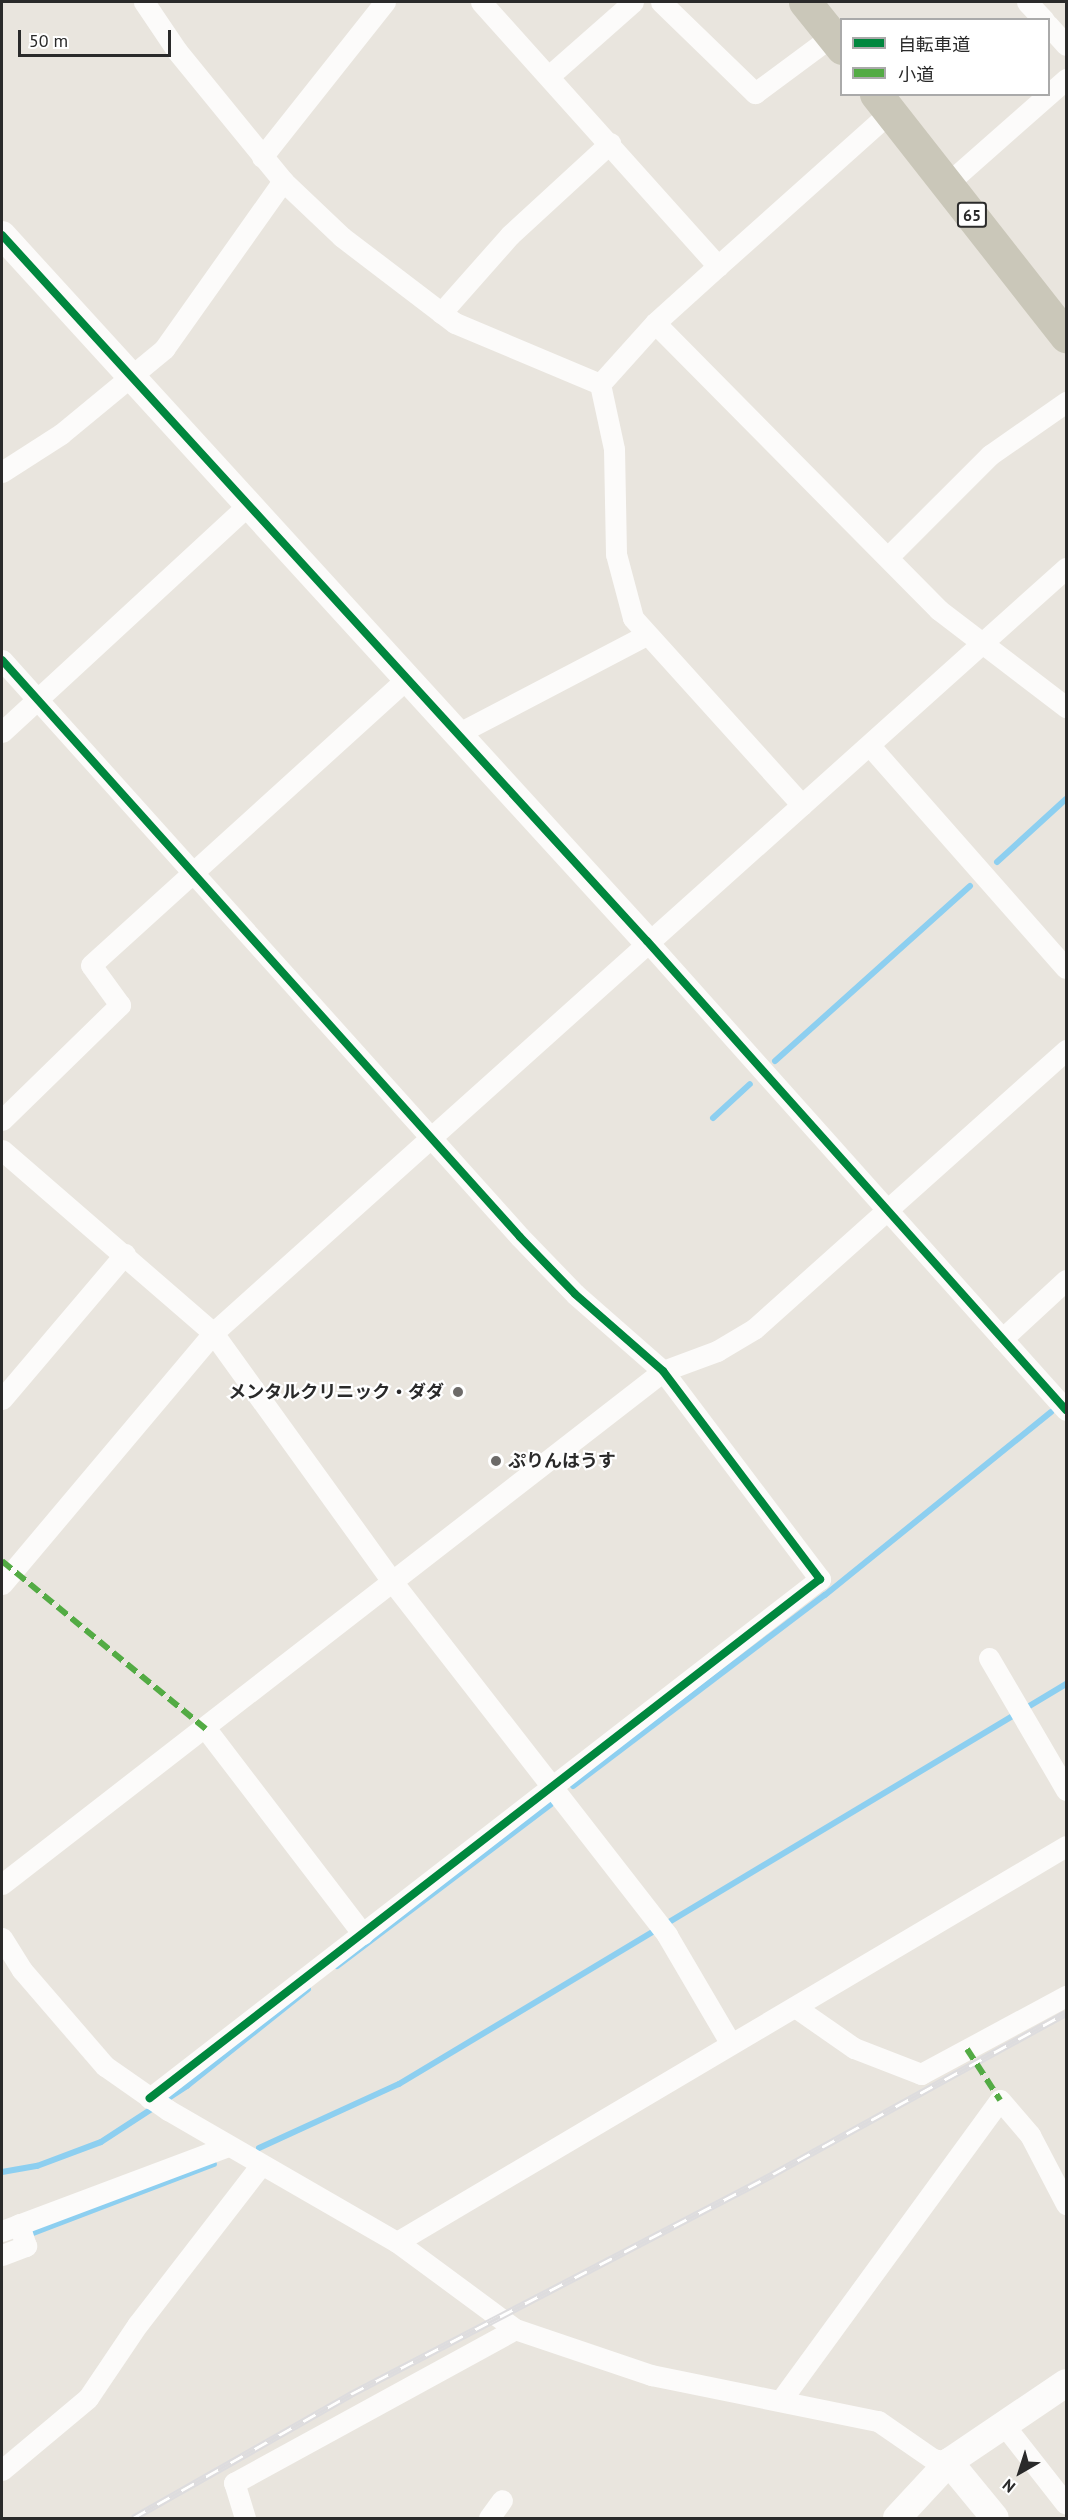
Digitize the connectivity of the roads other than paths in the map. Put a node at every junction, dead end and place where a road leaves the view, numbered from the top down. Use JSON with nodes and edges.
{"nodes":[{"id":1,"x":144,"y":2,"type":"edge"},
{"id":2,"x":384,"y":2,"type":"edge"},
{"id":3,"x":481,"y":2,"type":"edge"},
{"id":4,"x":633,"y":2,"type":"edge"},
{"id":5,"x":661,"y":2,"type":"edge"},
{"id":6,"x":805,"y":2,"type":"edge"},
{"id":7,"x":1027,"y":2,"type":"edge"},
{"id":8,"x":1042,"y":18,"type":"edge"},
{"id":9,"x":1050,"y":27,"type":"edge"},
{"id":10,"x":837,"y":42,"type":"edge"},
{"id":11,"x":1066,"y":45,"type":"edge"},
{"id":12,"x":549,"y":76,"type":"junction"},
{"id":13,"x":1066,"y":79,"type":"edge"},
{"id":14,"x":1050,"y":93,"type":"edge"},
{"id":15,"x":1047,"y":96,"type":"edge"},
{"id":16,"x":883,"y":103,"type":"edge"},
{"id":17,"x":610,"y":143,"type":"junction"},
{"id":18,"x":262,"y":157,"type":"junction"},
{"id":19,"x":283,"y":181,"type":"junction"},
{"id":20,"x":947,"y":183,"type":"junction"},
{"id":21,"x":2,"y":235,"type":"edge"},
{"id":22,"x":717,"y":266,"type":"junction"},
{"id":23,"x":441,"y":313,"type":"junction"},
{"id":24,"x":655,"y":323,"type":"junction"},
{"id":25,"x":1066,"y":336,"type":"edge"},
{"id":26,"x":131,"y":379,"type":"junction"},
{"id":27,"x":600,"y":384,"type":"junction"},
{"id":28,"x":1066,"y":402,"type":"edge"},
{"id":29,"x":2,"y":472,"type":"edge"},
{"id":30,"x":247,"y":506,"type":"junction"},
{"id":31,"x":889,"y":556,"type":"junction"},
{"id":32,"x":1066,"y":568,"type":"edge"},
{"id":33,"x":646,"y":634,"type":"junction"},
{"id":34,"x":981,"y":644,"type":"junction"},
{"id":35,"x":2,"y":660,"type":"edge"},
{"id":36,"x":406,"y":679,"type":"junction"},
{"id":37,"x":35,"y":700,"type":"junction"},
{"id":38,"x":1066,"y":706,"type":"edge"},
{"id":39,"x":2,"y":732,"type":"edge"},
{"id":40,"x":457,"y":734,"type":"junction"},
{"id":41,"x":870,"y":746,"type":"junction"},
{"id":42,"x":801,"y":805,"type":"junction"},
{"id":43,"x":192,"y":874,"type":"junction"},
{"id":44,"x":647,"y":941,"type":"junction"},
{"id":45,"x":1066,"y":968,"type":"edge"},
{"id":46,"x":1066,"y":1050,"type":"edge"},
{"id":47,"x":2,"y":1120,"type":"edge"},
{"id":48,"x":432,"y":1139,"type":"junction"},
{"id":49,"x":2,"y":1150,"type":"edge"},
{"id":50,"x":888,"y":1210,"type":"junction"},
{"id":51,"x":125,"y":1254,"type":"junction"},
{"id":52,"x":1066,"y":1280,"type":"edge"},
{"id":53,"x":213,"y":1333,"type":"junction"},
{"id":54,"x":1002,"y":1339,"type":"junction"},
{"id":55,"x":663,"y":1371,"type":"junction"},
{"id":56,"x":2,"y":1399,"type":"edge"},
{"id":57,"x":1066,"y":1410,"type":"edge"},
{"id":58,"x":391,"y":1580,"type":"junction"},
{"id":59,"x":2,"y":1584,"type":"edge"},
{"id":60,"x":989,"y":1658,"type":"dead end"},
{"id":61,"x":206,"y":1729,"type":"junction"},
{"id":62,"x":552,"y":1790,"type":"junction"},
{"id":63,"x":1066,"y":1790,"type":"edge"},
{"id":64,"x":1066,"y":1846,"type":"edge"},
{"id":65,"x":2,"y":1884,"type":"edge"},
{"id":66,"x":363,"y":1934,"type":"junction"},
{"id":67,"x":2,"y":1938,"type":"edge"},
{"id":68,"x":1066,"y":1996,"type":"edge"},
{"id":69,"x":795,"y":2007,"type":"junction"},
{"id":70,"x":731,"y":2044,"type":"junction"},
{"id":71,"x":159,"y":2104,"type":"junction"},
{"id":72,"x":228,"y":2146,"type":"junction"},
{"id":73,"x":261,"y":2165,"type":"junction"},
{"id":74,"x":1066,"y":2204,"type":"edge"},
{"id":75,"x":16,"y":2232,"type":"edge"},
{"id":76,"x":397,"y":2242,"type":"junction"},
{"id":77,"x":2,"y":2255,"type":"edge"},
{"id":78,"x":515,"y":2329,"type":"junction"},
{"id":79,"x":1066,"y":2383,"type":"edge"},
{"id":80,"x":781,"y":2400,"type":"junction"},
{"id":81,"x":1004,"y":2425,"type":"junction"},
{"id":82,"x":949,"y":2462,"type":"junction"},
{"id":83,"x":2,"y":2470,"type":"edge"},
{"id":84,"x":502,"y":2500,"type":"dead end"},
{"id":85,"x":1066,"y":2504,"type":"edge"},
{"id":86,"x":245,"y":2518,"type":"edge"},
{"id":87,"x":489,"y":2518,"type":"edge"},
{"id":88,"x":897,"y":2518,"type":"edge"},
{"id":89,"x":995,"y":2518,"type":"edge"}],
"edges":[{"from":1,"to":18,"type":"street"},
{"from":2,"to":18,"type":"street"},
{"from":3,"to":12,"type":"street"},
{"from":4,"to":12,"type":"street"},
{"from":5,"to":10,"type":"street"},
{"from":6,"to":10,"type":"main road"},
{"from":7,"to":8,"type":"street"},
{"from":9,"to":11,"type":"street"},
{"from":12,"to":17,"type":"street"},
{"from":13,"to":14,"type":"street"},
{"from":15,"to":20,"type":"street"},
{"from":16,"to":20,"type":"main road","number":"65"},
{"from":16,"to":22,"type":"street"},
{"from":17,"to":22,"type":"street"},
{"from":17,"to":23,"type":"street"},
{"from":18,"to":19,"type":"street"},
{"from":19,"to":23,"type":"street"},
{"from":19,"to":26,"type":"street"},
{"from":20,"to":25,"type":"main road","number":"65"},
{"from":21,"to":26,"type":"street"},
{"from":22,"to":24,"type":"street"},
{"from":23,"to":27,"type":"street"},
{"from":24,"to":27,"type":"street"},
{"from":24,"to":31,"type":"street"},
{"from":26,"to":29,"type":"street"},
{"from":26,"to":30,"type":"street"},
{"from":27,"to":33,"type":"street"},
{"from":28,"to":31,"type":"street"},
{"from":30,"to":36,"type":"street"},
{"from":30,"to":37,"type":"street"},
{"from":31,"to":34,"type":"street"},
{"from":32,"to":34,"type":"street"},
{"from":33,"to":40,"type":"street"},
{"from":33,"to":42,"type":"street"},
{"from":34,"to":38,"type":"street"},
{"from":34,"to":41,"type":"street"},
{"from":35,"to":37,"type":"street"},
{"from":36,"to":40,"type":"street"},
{"from":36,"to":43,"type":"street"},
{"from":37,"to":39,"type":"street"},
{"from":37,"to":43,"type":"street"},
{"from":40,"to":44,"type":"street"},
{"from":41,"to":42,"type":"street"},
{"from":41,"to":45,"type":"street"},
{"from":42,"to":44,"type":"street"},
{"from":43,"to":47,"type":"street"},
{"from":43,"to":48,"type":"street"},
{"from":44,"to":48,"type":"street"},
{"from":44,"to":50,"type":"street"},
{"from":46,"to":50,"type":"street"},
{"from":48,"to":53,"type":"street"},
{"from":48,"to":55,"type":"street"},
{"from":49,"to":51,"type":"street"},
{"from":50,"to":54,"type":"street"},
{"from":50,"to":55,"type":"street"},
{"from":51,"to":53,"type":"street"},
{"from":51,"to":56,"type":"street"},
{"from":52,"to":54,"type":"street"},
{"from":53,"to":58,"type":"street"},
{"from":53,"to":59,"type":"street"},
{"from":54,"to":57,"type":"street"},
{"from":55,"to":58,"type":"street"},
{"from":55,"to":62,"type":"street"},
{"from":58,"to":61,"type":"street"},
{"from":58,"to":62,"type":"street"},
{"from":60,"to":63,"type":"street"},
{"from":61,"to":65,"type":"street"},
{"from":61,"to":66,"type":"street"},
{"from":62,"to":66,"type":"street"},
{"from":62,"to":70,"type":"street"},
{"from":64,"to":69,"type":"street"},
{"from":66,"to":71,"type":"street"},
{"from":67,"to":71,"type":"street"},
{"from":68,"to":69,"type":"street"},
{"from":69,"to":70,"type":"street"},
{"from":70,"to":76,"type":"street"},
{"from":71,"to":72,"type":"street"},
{"from":72,"to":73,"type":"street"},
{"from":72,"to":75,"type":"street"},
{"from":73,"to":76,"type":"street"},
{"from":73,"to":83,"type":"street"},
{"from":74,"to":80,"type":"street"},
{"from":75,"to":77,"type":"street"},
{"from":76,"to":78,"type":"street"},
{"from":78,"to":80,"type":"street"},
{"from":78,"to":86,"type":"street"},
{"from":79,"to":81,"type":"street"},
{"from":80,"to":82,"type":"street"},
{"from":81,"to":82,"type":"street"},
{"from":81,"to":85,"type":"street"},
{"from":82,"to":88,"type":"street"},
{"from":82,"to":89,"type":"street"},
{"from":84,"to":87,"type":"street"}]}
